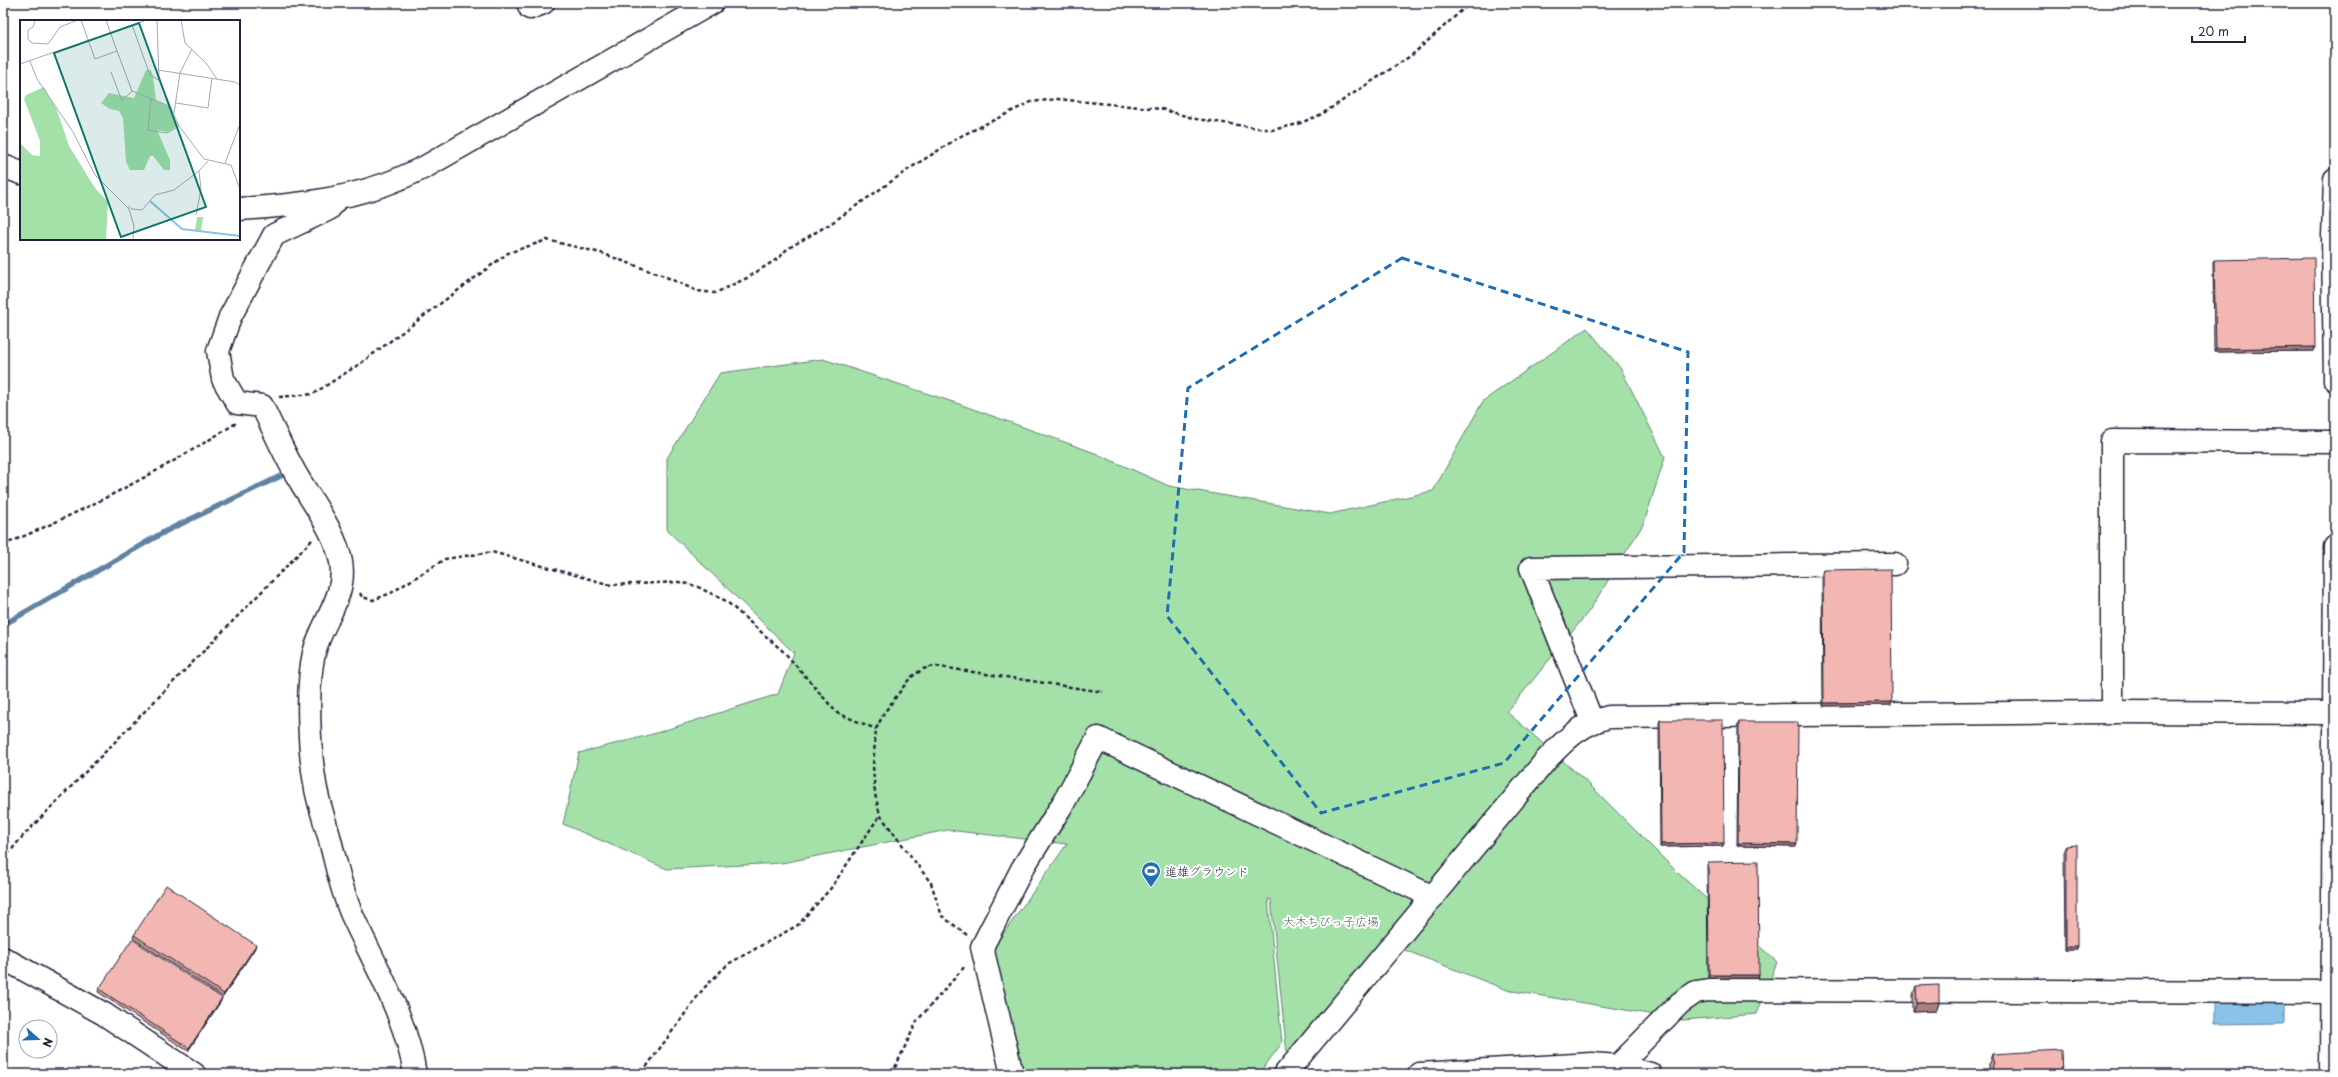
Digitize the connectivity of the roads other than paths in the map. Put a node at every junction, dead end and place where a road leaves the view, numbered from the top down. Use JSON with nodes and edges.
{"nodes":[{"id":1,"x":528,"y":3,"type":"edge"},
{"id":2,"x":543,"y":3,"type":"edge"},
{"id":3,"x":712,"y":3,"type":"edge"},
{"id":4,"x":3,"y":166,"type":"edge"},
{"id":5,"x":20,"y":173,"type":"edge"},
{"id":6,"x":2335,"y":179,"type":"edge"},
{"id":7,"x":338,"y":197,"type":"junction"},
{"id":8,"x":240,"y":209,"type":"edge"},
{"id":9,"x":2335,"y":380,"type":"edge"},
{"id":10,"x":2335,"y":442,"type":"edge"},
{"id":11,"x":2335,"y":546,"type":"edge"},
{"id":12,"x":1895,"y":564,"type":"dead end"},
{"id":13,"x":2112,"y":712,"type":"junction"},
{"id":14,"x":2334,"y":713,"type":"edge"},
{"id":15,"x":1592,"y":721,"type":"junction"},
{"id":16,"x":1433,"y":897,"type":"junction"},
{"id":17,"x":3,"y":958,"type":"edge"},
{"id":18,"x":2332,"y":992,"type":"junction"},
{"id":19,"x":1618,"y":1066,"type":"junction"},
{"id":20,"x":194,"y":1074,"type":"edge"},
{"id":21,"x":415,"y":1074,"type":"edge"},
{"id":22,"x":1012,"y":1074,"type":"edge"},
{"id":23,"x":1286,"y":1074,"type":"edge"},
{"id":24,"x":1419,"y":1074,"type":"edge"},
{"id":25,"x":1650,"y":1074,"type":"edge"},
{"id":26,"x":2332,"y":1074,"type":"edge"}],
"edges":[{"from":1,"to":2,"type":"street"},
{"from":3,"to":7,"type":"street"},
{"from":4,"to":5,"type":"street"},
{"from":6,"to":9,"type":"street"},
{"from":7,"to":8,"type":"street"},
{"from":7,"to":21,"type":"street"},
{"from":10,"to":13,"type":"street"},
{"from":11,"to":14,"type":"street"},
{"from":12,"to":15,"type":"street"},
{"from":13,"to":14,"type":"street"},
{"from":13,"to":15,"type":"street"},
{"from":14,"to":18,"type":"street"},
{"from":15,"to":16,"type":"street"},
{"from":16,"to":22,"type":"street"},
{"from":16,"to":23,"type":"street"},
{"from":17,"to":20,"type":"street"},
{"from":18,"to":19,"type":"street"},
{"from":18,"to":26,"type":"street"},
{"from":19,"to":24,"type":"street"},
{"from":19,"to":25,"type":"street"}]}
